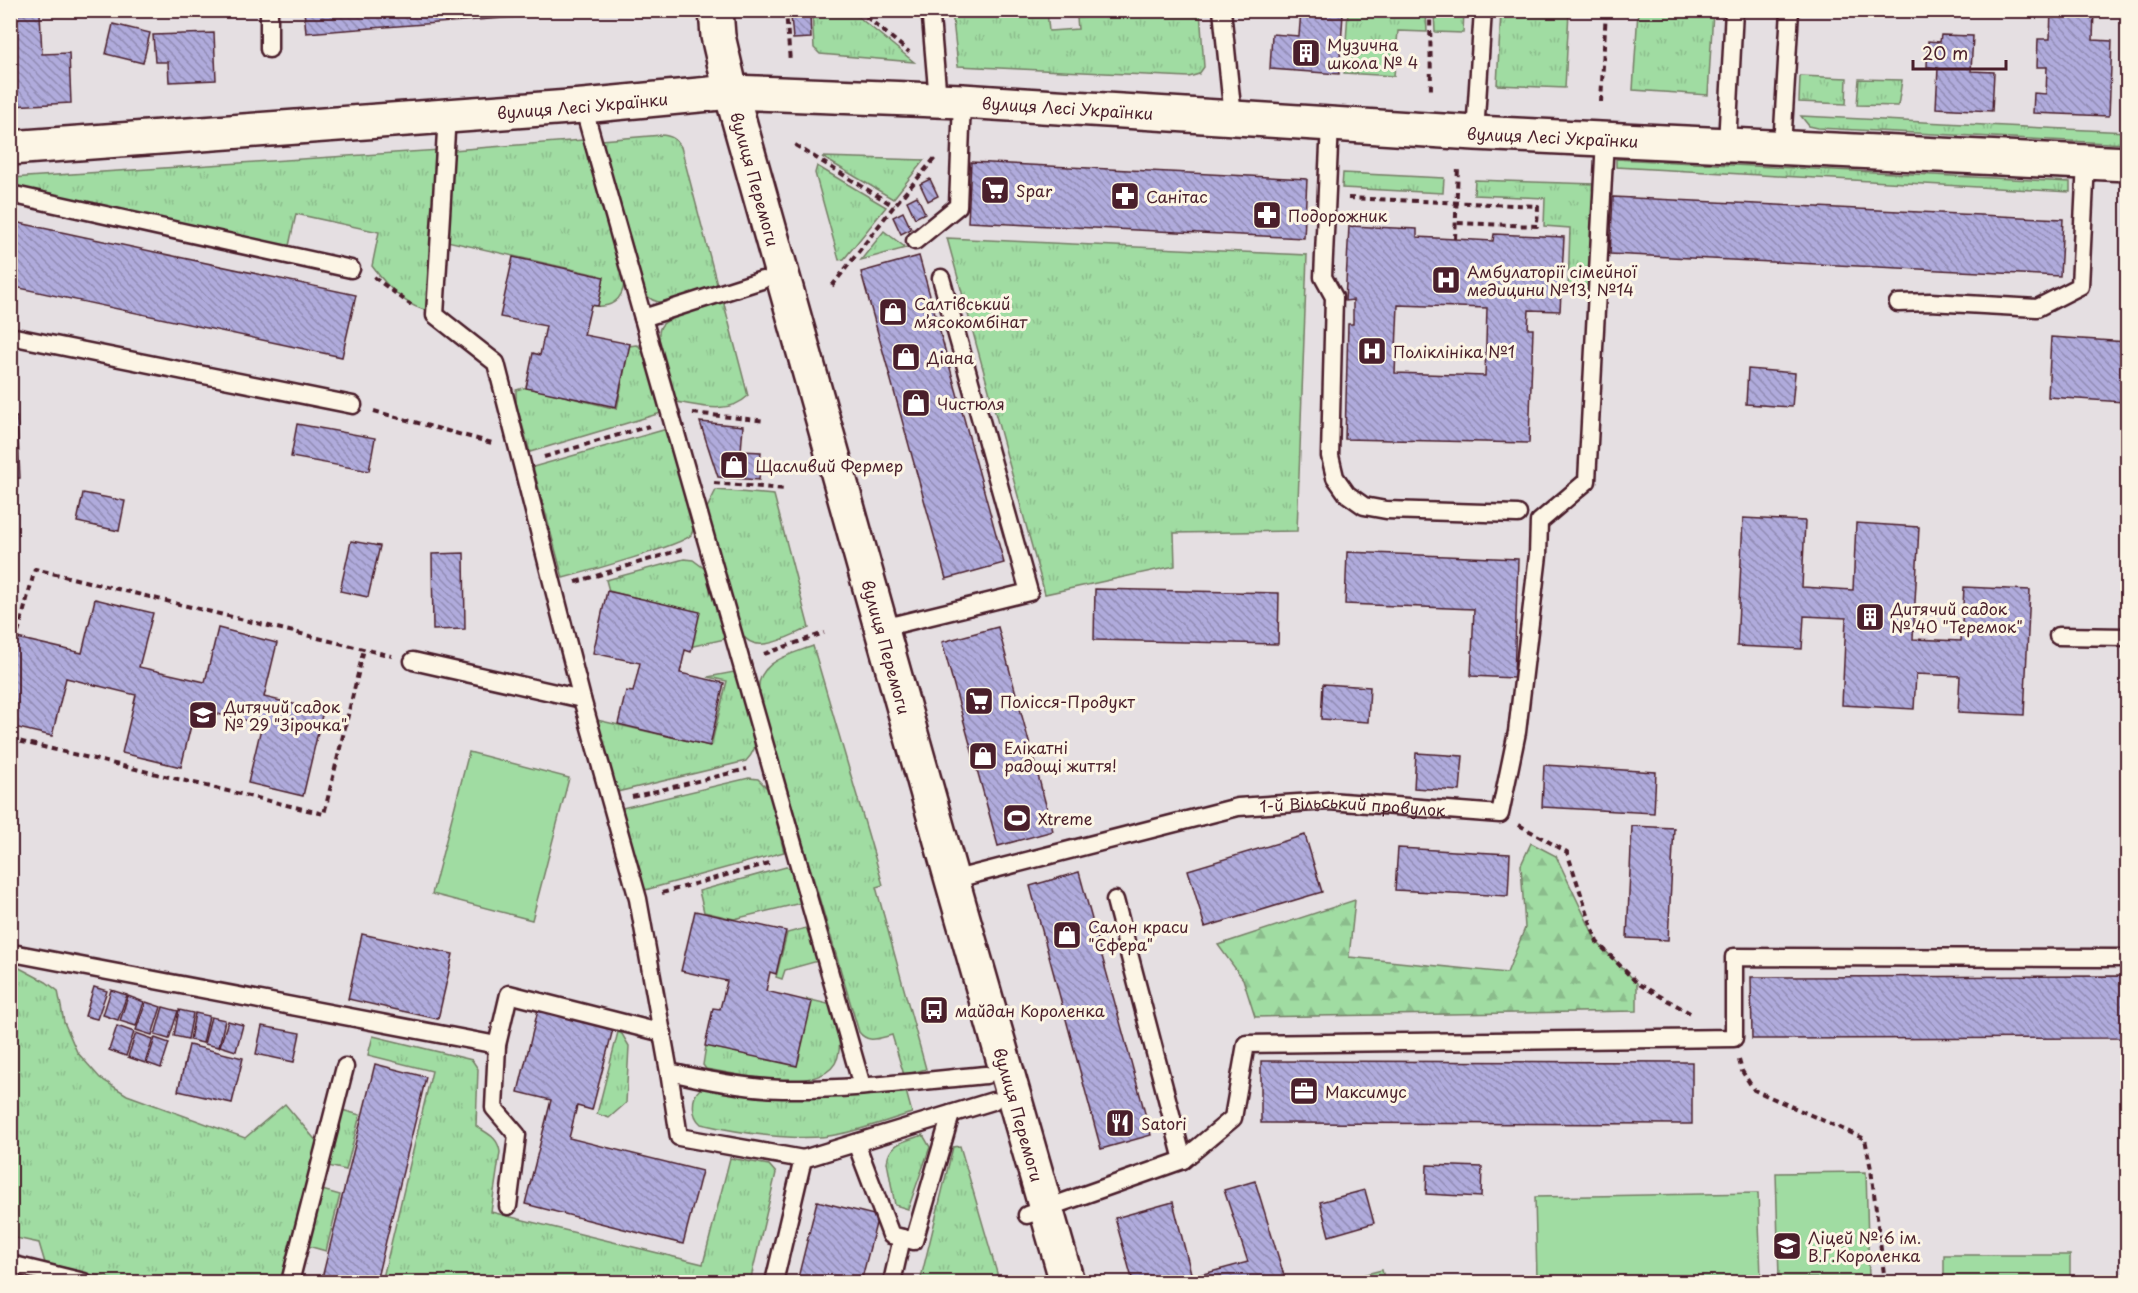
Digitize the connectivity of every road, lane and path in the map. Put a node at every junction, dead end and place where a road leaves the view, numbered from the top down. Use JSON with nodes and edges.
{"nodes":[{"id":1,"x":269,"y":10,"type":"edge"},
{"id":2,"x":696,"y":10,"type":"edge"},
{"id":3,"x":716,"y":10,"type":"edge"},
{"id":4,"x":786,"y":10,"type":"edge"},
{"id":5,"x":858,"y":10,"type":"edge"},
{"id":6,"x":1222,"y":10,"type":"edge"},
{"id":7,"x":1430,"y":10,"type":"edge"},
{"id":8,"x":1484,"y":10,"type":"edge"},
{"id":9,"x":1606,"y":10,"type":"edge"},
{"id":10,"x":1734,"y":10,"type":"edge"},
{"id":11,"x":1790,"y":10,"type":"edge"},
{"id":12,"x":932,"y":18,"type":"dead end"},
{"id":13,"x":269,"y":50,"type":"dead end"},
{"id":14,"x":911,"y":53,"type":"dead end"},
{"id":15,"x":790,"y":63,"type":"dead end"},
{"id":16,"x":720,"y":94,"type":"junction"},
{"id":17,"x":1431,"y":94,"type":"dead end"},
{"id":18,"x":565,"y":100,"type":"junction"},
{"id":19,"x":950,"y":100,"type":"junction"},
{"id":20,"x":1601,"y":102,"type":"dead end"},
{"id":21,"x":447,"y":115,"type":"junction"},
{"id":22,"x":1233,"y":117,"type":"junction"},
{"id":23,"x":1330,"y":124,"type":"junction"},
{"id":24,"x":1475,"y":134,"type":"junction"},
{"id":25,"x":1605,"y":139,"type":"junction"},
{"id":26,"x":1727,"y":144,"type":"junction"},
{"id":27,"x":795,"y":145,"type":"dead end"},
{"id":28,"x":1782,"y":147,"type":"junction"},
{"id":29,"x":10,"y":148,"type":"edge"},
{"id":30,"x":939,"y":153,"type":"dead end"},
{"id":31,"x":2086,"y":162,"type":"junction"},
{"id":32,"x":2127,"y":164,"type":"edge"},
{"id":33,"x":1458,"y":167,"type":"dead end"},
{"id":34,"x":10,"y":194,"type":"edge"},
{"id":35,"x":1327,"y":197,"type":"junction"},
{"id":36,"x":1457,"y":203,"type":"junction"},
{"id":37,"x":894,"y":206,"type":"junction"},
{"id":38,"x":1456,"y":223,"type":"junction"},
{"id":39,"x":1455,"y":239,"type":"dead end"},
{"id":40,"x":915,"y":241,"type":"dead end"},
{"id":41,"x":351,"y":269,"type":"joint"},
{"id":42,"x":941,"y":278,"type":"dead end"},
{"id":43,"x":762,"y":280,"type":"junction"},
{"id":44,"x":832,"y":286,"type":"dead end"},
{"id":45,"x":1898,"y":303,"type":"dead end"},
{"id":46,"x":435,"y":315,"type":"junction"},
{"id":47,"x":643,"y":318,"type":"junction"},
{"id":48,"x":10,"y":336,"type":"edge"},
{"id":49,"x":353,"y":405,"type":"joint"},
{"id":50,"x":669,"y":410,"type":"junction"},
{"id":51,"x":766,"y":421,"type":"dead end"},
{"id":52,"x":627,"y":432,"type":"dead end"},
{"id":53,"x":521,"y":457,"type":"junction"},
{"id":54,"x":688,"y":481,"type":"junction"},
{"id":55,"x":784,"y":489,"type":"dead end"},
{"id":56,"x":1518,"y":514,"type":"dead end"},
{"id":57,"x":706,"y":542,"type":"junction"},
{"id":58,"x":555,"y":589,"type":"junction"},
{"id":59,"x":882,"y":628,"type":"junction"},
{"id":60,"x":824,"y":633,"type":"dead end"},
{"id":61,"x":2058,"y":636,"type":"dead end"},
{"id":62,"x":2127,"y":638,"type":"edge"},
{"id":63,"x":364,"y":649,"type":"junction"},
{"id":64,"x":413,"y":661,"type":"joint"},
{"id":65,"x":741,"y":662,"type":"junction"},
{"id":66,"x":10,"y":663,"type":"edge"},
{"id":67,"x":582,"y":699,"type":"junction"},
{"id":68,"x":10,"y":739,"type":"edge"},
{"id":69,"x":735,"y":772,"type":"dead end"},
{"id":70,"x":611,"y":802,"type":"junction"},
{"id":71,"x":1500,"y":814,"type":"junction"},
{"id":72,"x":763,"y":865,"type":"dead end"},
{"id":73,"x":952,"y":880,"type":"junction"},
{"id":74,"x":688,"y":885,"type":"dead end"},
{"id":75,"x":1115,"y":900,"type":"dead end"},
{"id":76,"x":18,"y":954,"type":"dead end"},
{"id":77,"x":2127,"y":958,"type":"edge"},
{"id":78,"x":663,"y":1033,"type":"junction"},
{"id":79,"x":1734,"y":1038,"type":"junction"},
{"id":80,"x":497,"y":1045,"type":"junction"},
{"id":81,"x":345,"y":1067,"type":"dead end"},
{"id":82,"x":669,"y":1072,"type":"junction"},
{"id":83,"x":862,"y":1086,"type":"junction"},
{"id":84,"x":990,"y":1088,"type":"junction"},
{"id":85,"x":951,"y":1114,"type":"junction"},
{"id":86,"x":856,"y":1143,"type":"junction"},
{"id":87,"x":804,"y":1159,"type":"junction"},
{"id":88,"x":1183,"y":1160,"type":"junction"},
{"id":89,"x":508,"y":1206,"type":"dead end"},
{"id":90,"x":1037,"y":1211,"type":"junction"},
{"id":91,"x":902,"y":1238,"type":"junction"},
{"id":92,"x":10,"y":1264,"type":"edge"},
{"id":93,"x":84,"y":1282,"type":"edge"},
{"id":94,"x":290,"y":1282,"type":"edge"},
{"id":95,"x":774,"y":1282,"type":"edge"},
{"id":96,"x":892,"y":1282,"type":"edge"},
{"id":97,"x":1045,"y":1282,"type":"edge"},
{"id":98,"x":1067,"y":1282,"type":"edge"},
{"id":99,"x":1885,"y":1282,"type":"edge"}],
"edges":[{"from":1,"to":13,"type":"lane"},
{"from":2,"to":16,"type":"main road","name":"вулиця Перемоги"},
{"from":3,"to":16,"type":"main road","name":"вулиця Перемоги"},
{"from":4,"to":15,"type":"path"},
{"from":5,"to":14,"type":"path"},
{"from":6,"to":22,"type":"lane"},
{"from":7,"to":17,"type":"path"},
{"from":8,"to":24,"type":"lane"},
{"from":9,"to":20,"type":"path"},
{"from":10,"to":26,"type":"lane"},
{"from":11,"to":28,"type":"lane"},
{"from":12,"to":19,"type":"lane"},
{"from":16,"to":18,"type":"main road","name":"вулиця Лесі Українки"},
{"from":16,"to":19,"type":"main road","name":"вулиця Лесі Українки"},
{"from":16,"to":43,"type":"main road","name":"вулиця Перемоги"},
{"from":16,"to":59,"type":"main road","name":"вулиця Перемоги"},
{"from":18,"to":21,"type":"main road","name":"вулиця Лесі Українки"},
{"from":18,"to":47,"type":"lane"},
{"from":19,"to":22,"type":"main road","name":"вулиця Лесі Українки"},
{"from":19,"to":40,"type":"lane"},
{"from":21,"to":29,"type":"main road","name":"вулиця Лесі Українки"},
{"from":21,"to":46,"type":"lane"},
{"from":22,"to":23,"type":"main road","name":"вулиця Лесі Українки"},
{"from":23,"to":24,"type":"main road","name":"вулиця Лесі Українки"},
{"from":23,"to":35,"type":"lane"},
{"from":24,"to":25,"type":"main road","name":"вулиця Лесі Українки"},
{"from":25,"to":26,"type":"main road","name":"вулиця Лесі Українки"},
{"from":25,"to":71,"type":"lane"},
{"from":26,"to":28,"type":"main road","name":"вулиця Лесі Українки"},
{"from":27,"to":37,"type":"path"},
{"from":28,"to":31,"type":"main road","name":"вулиця Лесі Українки"},
{"from":30,"to":37,"type":"path"},
{"from":31,"to":32,"type":"main road","name":"вулиця Лесі Українки"},
{"from":31,"to":45,"type":"lane"},
{"from":33,"to":36,"type":"path"},
{"from":34,"to":41,"type":"lane"},
{"from":35,"to":36,"type":"path"},
{"from":35,"to":56,"type":"lane"},
{"from":36,"to":38,"type":"path"},
{"from":36,"to":38,"type":"path"},
{"from":37,"to":44,"type":"path"},
{"from":38,"to":39,"type":"path"},
{"from":41,"to":46,"type":"path"},
{"from":42,"to":59,"type":"lane"},
{"from":43,"to":47,"type":"lane"},
{"from":43,"to":84,"type":"main road","name":"вулиця Перемоги"},
{"from":46,"to":53,"type":"lane"},
{"from":47,"to":50,"type":"lane"},
{"from":48,"to":49,"type":"lane"},
{"from":49,"to":53,"type":"path"},
{"from":50,"to":51,"type":"path"},
{"from":50,"to":54,"type":"lane"},
{"from":52,"to":53,"type":"path"},
{"from":53,"to":58,"type":"lane"},
{"from":54,"to":55,"type":"path"},
{"from":54,"to":57,"type":"lane"},
{"from":57,"to":58,"type":"path"},
{"from":57,"to":65,"type":"lane"},
{"from":58,"to":67,"type":"lane"},
{"from":59,"to":73,"type":"main road","name":"вулиця Перемоги"},
{"from":60,"to":65,"type":"path"},
{"from":61,"to":62,"type":"lane"},
{"from":63,"to":64,"type":"path"},
{"from":63,"to":66,"type":"path"},
{"from":63,"to":68,"type":"path"},
{"from":64,"to":67,"type":"lane"},
{"from":65,"to":83,"type":"lane"},
{"from":67,"to":70,"type":"lane"},
{"from":69,"to":70,"type":"path"},
{"from":70,"to":78,"type":"lane"},
{"from":71,"to":73,"type":"lane","name":"1-й Вільський провулок"},
{"from":71,"to":79,"type":"path"},
{"from":72,"to":74,"type":"path"},
{"from":73,"to":90,"type":"main road","name":"вулиця Перемоги"},
{"from":75,"to":88,"type":"lane"},
{"from":76,"to":80,"type":"lane"},
{"from":77,"to":79,"type":"lane"},
{"from":78,"to":80,"type":"lane"},
{"from":78,"to":82,"type":"lane"},
{"from":79,"to":88,"type":"lane"},
{"from":79,"to":99,"type":"path"},
{"from":80,"to":89,"type":"lane"},
{"from":81,"to":94,"type":"lane"},
{"from":82,"to":83,"type":"lane"},
{"from":82,"to":87,"type":"lane"},
{"from":83,"to":84,"type":"lane"},
{"from":84,"to":85,"type":"lane"},
{"from":84,"to":90,"type":"main road","name":"вулиця Перемоги"},
{"from":85,"to":86,"type":"lane"},
{"from":85,"to":91,"type":"lane"},
{"from":86,"to":87,"type":"lane"},
{"from":86,"to":91,"type":"lane"},
{"from":87,"to":95,"type":"lane"},
{"from":88,"to":90,"type":"lane"},
{"from":90,"to":97,"type":"main road","name":"вулиця Перемоги"},
{"from":90,"to":98,"type":"main road","name":"вулиця Перемоги"},
{"from":91,"to":96,"type":"lane"},
{"from":92,"to":93,"type":"lane"}]}
